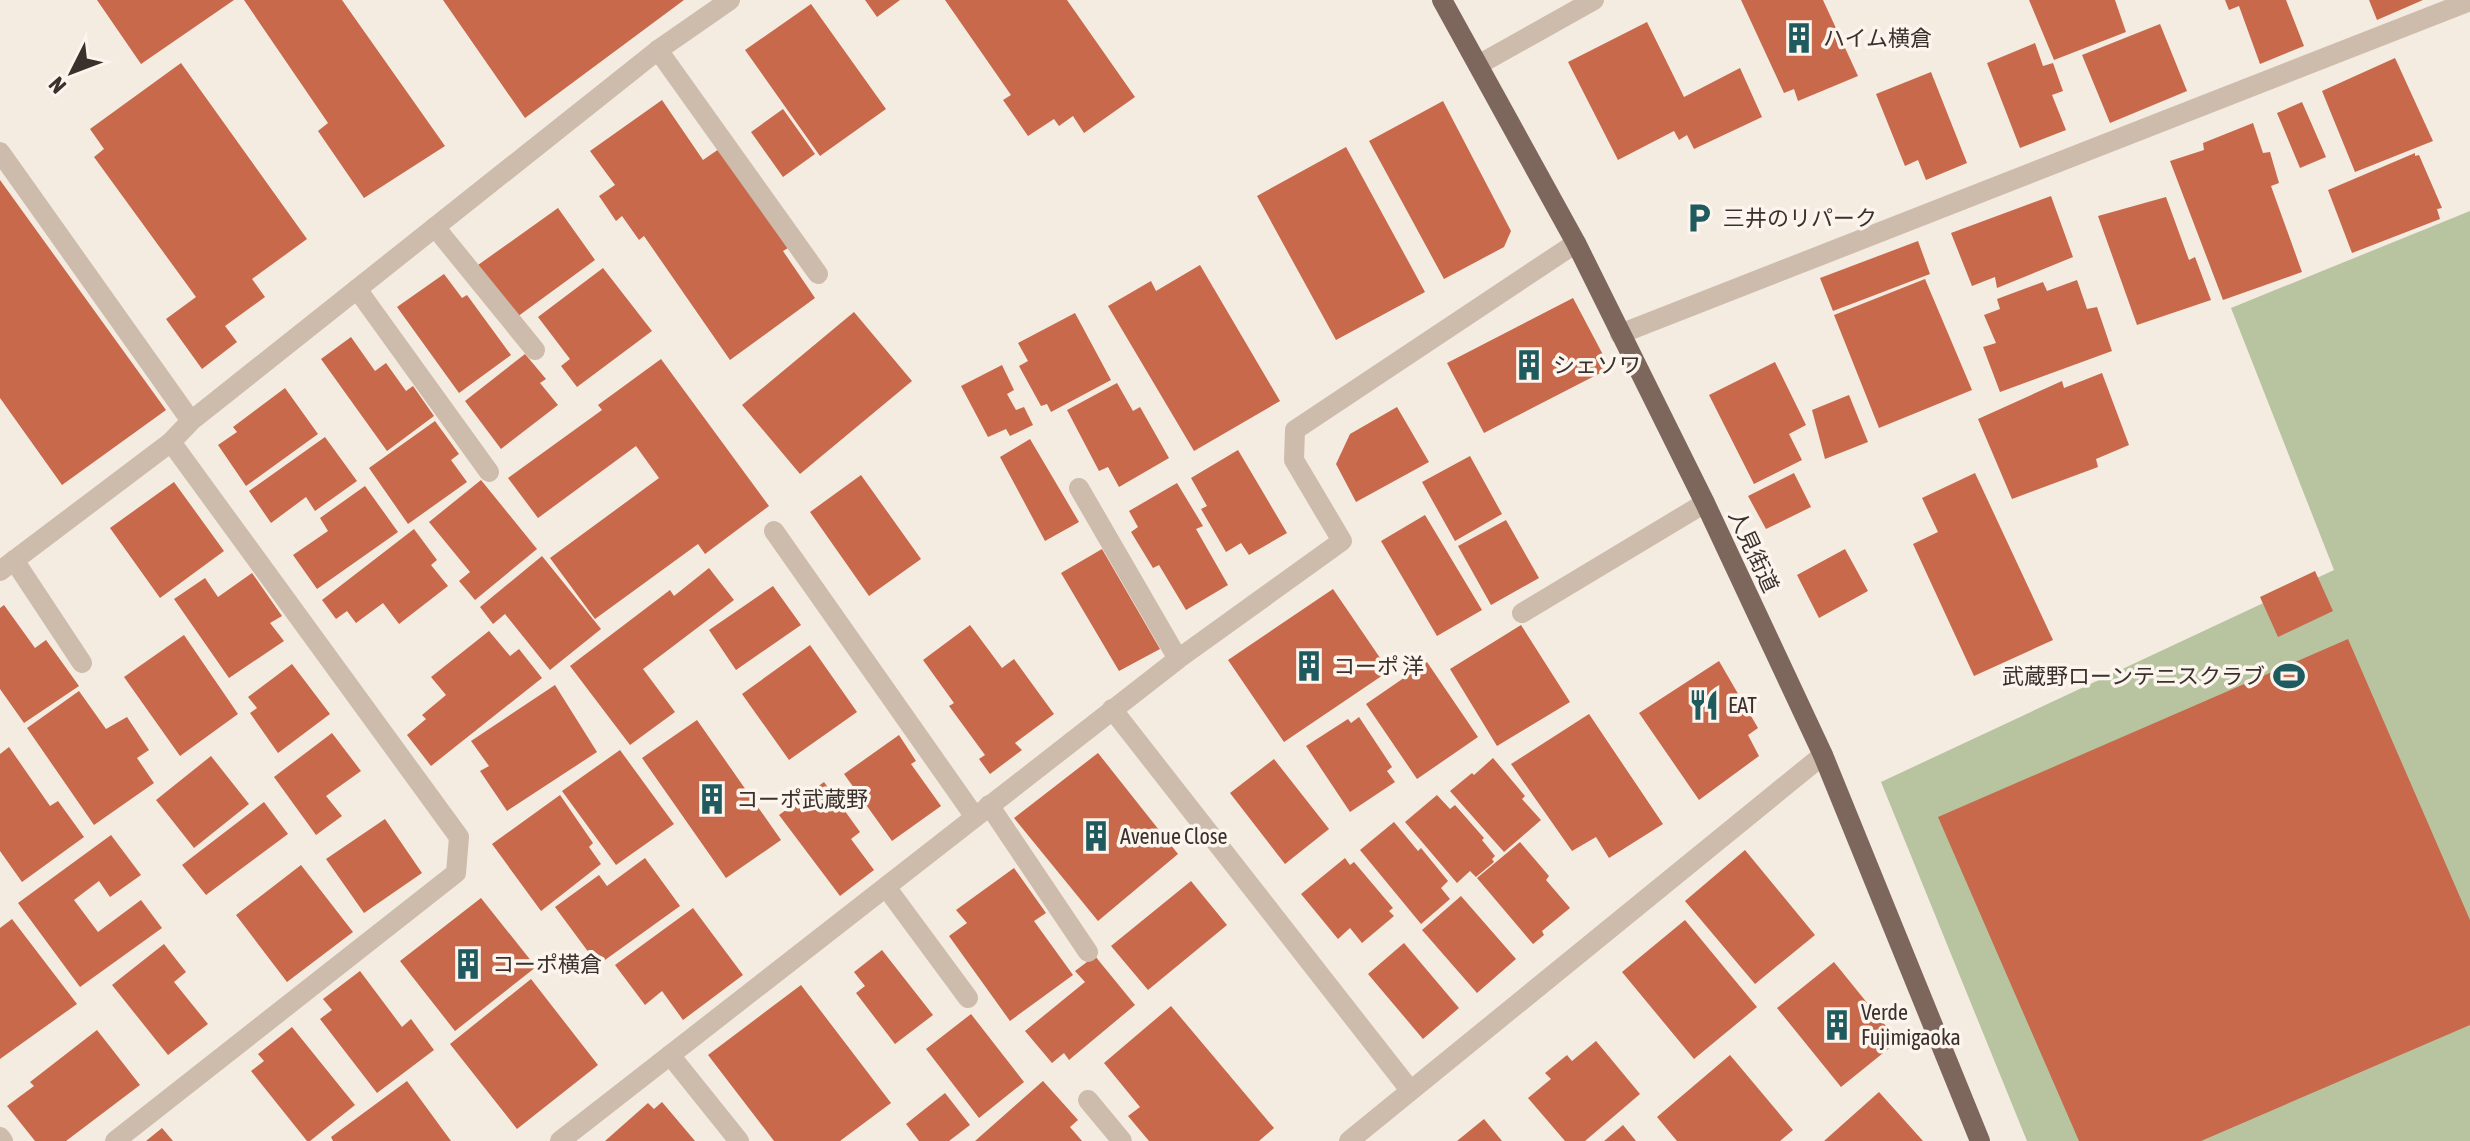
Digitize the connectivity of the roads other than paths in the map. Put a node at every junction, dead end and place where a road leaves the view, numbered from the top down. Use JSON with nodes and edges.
{"nodes":[{"id":1,"x":730,"y":0,"type":"edge"},
{"id":2,"x":1442,"y":0,"type":"edge"},
{"id":3,"x":1594,"y":0,"type":"edge"},
{"id":4,"x":2470,"y":1,"type":"edge"},
{"id":5,"x":658,"y":50,"type":"junction"},
{"id":6,"x":1478,"y":65,"type":"junction"},
{"id":7,"x":0,"y":152,"type":"edge"},
{"id":8,"x":435,"y":227,"type":"junction"},
{"id":9,"x":1576,"y":243,"type":"junction"},
{"id":10,"x":818,"y":274,"type":"dead end"},
{"id":11,"x":357,"y":289,"type":"junction"},
{"id":12,"x":1620,"y":334,"type":"junction"},
{"id":13,"x":535,"y":350,"type":"dead end"},
{"id":14,"x":191,"y":421,"type":"junction"},
{"id":15,"x":171,"y":442,"type":"junction"},
{"id":16,"x":489,"y":472,"type":"dead end"},
{"id":17,"x":1079,"y":488,"type":"dead end"},
{"id":18,"x":1705,"y":503,"type":"junction"},
{"id":19,"x":774,"y":531,"type":"dead end"},
{"id":20,"x":7,"y":566,"type":"edge"},
{"id":21,"x":1522,"y":613,"type":"dead end"},
{"id":22,"x":1178,"y":659,"type":"junction"},
{"id":23,"x":82,"y":663,"type":"dead end"},
{"id":24,"x":1112,"y":709,"type":"junction"},
{"id":25,"x":1823,"y":755,"type":"junction"},
{"id":26,"x":982,"y":811,"type":"junction"},
{"id":27,"x":886,"y":887,"type":"junction"},
{"id":28,"x":1088,"y":952,"type":"dead end"},
{"id":29,"x":968,"y":998,"type":"dead end"},
{"id":30,"x":670,"y":1055,"type":"junction"},
{"id":31,"x":1410,"y":1090,"type":"junction"},
{"id":32,"x":1088,"y":1100,"type":"dead end"},
{"id":33,"x":115,"y":1141,"type":"edge"},
{"id":34,"x":560,"y":1141,"type":"edge"},
{"id":35,"x":739,"y":1141,"type":"edge"},
{"id":36,"x":1122,"y":1141,"type":"edge"},
{"id":37,"x":1349,"y":1141,"type":"edge"},
{"id":38,"x":1980,"y":1141,"type":"edge"}],
"edges":[{"from":1,"to":5,"type":"street"},
{"from":2,"to":6,"type":"main road","name":"人見街道"},
{"from":3,"to":6,"type":"street"},
{"from":4,"to":12,"type":"street"},
{"from":5,"to":8,"type":"street"},
{"from":5,"to":10,"type":"street"},
{"from":6,"to":9,"type":"main road","name":"人見街道"},
{"from":7,"to":14,"type":"street"},
{"from":8,"to":11,"type":"street"},
{"from":8,"to":13,"type":"street"},
{"from":9,"to":12,"type":"main road","name":"人見街道"},
{"from":9,"to":22,"type":"street"},
{"from":11,"to":14,"type":"street"},
{"from":11,"to":16,"type":"street"},
{"from":12,"to":18,"type":"main road","name":"人見街道"},
{"from":14,"to":15,"type":"street"},
{"from":15,"to":20,"type":"street"},
{"from":15,"to":33,"type":"street"},
{"from":17,"to":22,"type":"street"},
{"from":18,"to":21,"type":"street"},
{"from":18,"to":25,"type":"main road","name":"人見街道"},
{"from":19,"to":26,"type":"street"},
{"from":20,"to":23,"type":"street"},
{"from":22,"to":24,"type":"street"},
{"from":24,"to":26,"type":"street"},
{"from":24,"to":31,"type":"street"},
{"from":25,"to":31,"type":"street"},
{"from":25,"to":38,"type":"main road","name":"人見街道"},
{"from":26,"to":27,"type":"street"},
{"from":26,"to":28,"type":"street"},
{"from":27,"to":29,"type":"street"},
{"from":27,"to":30,"type":"street"},
{"from":30,"to":34,"type":"street"},
{"from":30,"to":35,"type":"street"},
{"from":31,"to":37,"type":"street"},
{"from":32,"to":36,"type":"street"}]}
